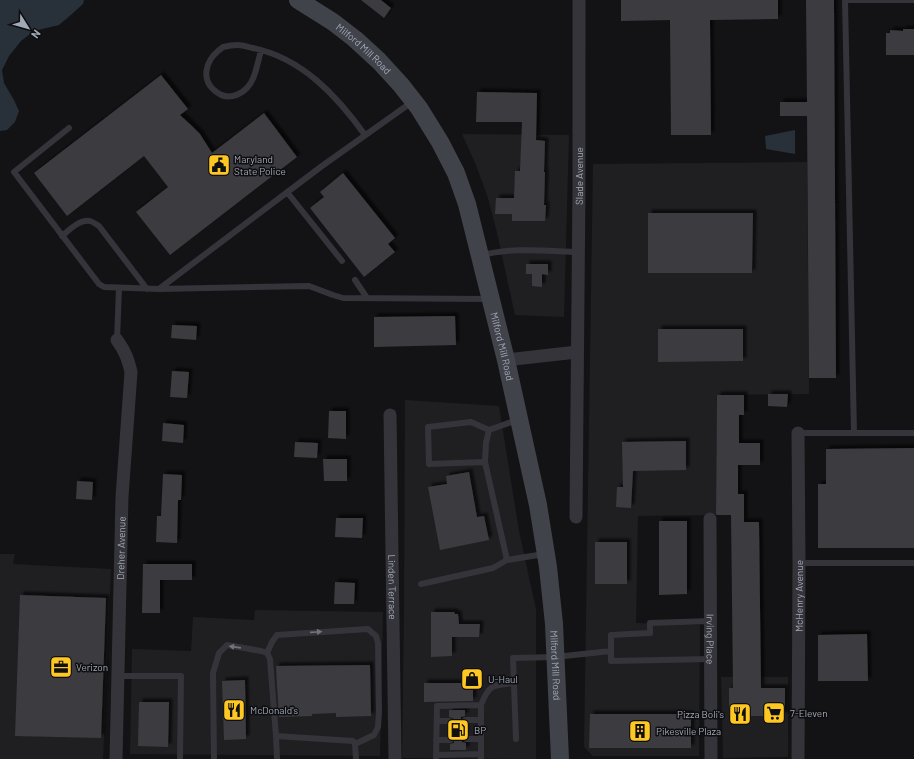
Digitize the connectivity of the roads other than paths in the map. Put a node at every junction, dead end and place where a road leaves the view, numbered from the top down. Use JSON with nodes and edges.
{"nodes":[{"id":1,"x":298,"y":0,"type":"edge"},
{"id":2,"x":579,"y":0,"type":"edge"},
{"id":3,"x":914,"y":0,"type":"edge"},
{"id":4,"x":261,"y":50,"type":"junction"},
{"id":5,"x":413,"y":101,"type":"junction"},
{"id":6,"x":69,"y":128,"type":"dead end"},
{"id":7,"x":365,"y":135,"type":"junction"},
{"id":8,"x":287,"y":192,"type":"junction"},
{"id":9,"x":62,"y":236,"type":"junction"},
{"id":10,"x":578,"y":252,"type":"junction"},
{"id":11,"x":480,"y":256,"type":"junction"},
{"id":12,"x":342,"y":261,"type":"dead end"},
{"id":13,"x":355,"y":280,"type":"dead end"},
{"id":14,"x":119,"y":288,"type":"junction"},
{"id":15,"x":147,"y":289,"type":"junction"},
{"id":16,"x":159,"y":289,"type":"junction"},
{"id":17,"x":367,"y":298,"type":"junction"},
{"id":18,"x":491,"y":299,"type":"junction"},
{"id":19,"x":117,"y":340,"type":"joint"},
{"id":20,"x":578,"y":352,"type":"junction"},
{"id":21,"x":506,"y":360,"type":"junction"},
{"id":22,"x":390,"y":415,"type":"dead end"},
{"id":23,"x":519,"y":420,"type":"junction"},
{"id":24,"x":489,"y":430,"type":"junction"},
{"id":25,"x":798,"y":433,"type":"joint"},
{"id":26,"x":854,"y":433,"type":"junction"},
{"id":27,"x":914,"y":433,"type":"edge"},
{"id":28,"x":485,"y":462,"type":"junction"},
{"id":29,"x":576,"y":517,"type":"dead end"},
{"id":30,"x":710,"y":518,"type":"dead end"},
{"id":31,"x":546,"y":554,"type":"junction"},
{"id":32,"x":507,"y":560,"type":"junction"},
{"id":33,"x":799,"y":562,"type":"junction"},
{"id":34,"x":914,"y":563,"type":"edge"},
{"id":35,"x":421,"y":584,"type":"dead end"},
{"id":36,"x":711,"y":621,"type":"junction"},
{"id":37,"x":611,"y":651,"type":"junction"},
{"id":38,"x":268,"y":656,"type":"junction"},
{"id":39,"x":555,"y":657,"type":"junction"},
{"id":40,"x":711,"y":659,"type":"junction"},
{"id":41,"x":118,"y":676,"type":"junction"},
{"id":42,"x":514,"y":683,"type":"junction"},
{"id":43,"x":481,"y":705,"type":"junction"},
{"id":44,"x":465,"y":720,"type":"dead end"},
{"id":45,"x":481,"y":720,"type":"junction"},
{"id":46,"x":437,"y":721,"type":"junction"},
{"id":47,"x":449,"y":721,"type":"dead end"},
{"id":48,"x":276,"y":736,"type":"junction"},
{"id":49,"x":466,"y":739,"type":"dead end"},
{"id":50,"x":481,"y":739,"type":"junction"},
{"id":51,"x":516,"y":739,"type":"dead end"},
{"id":52,"x":436,"y":740,"type":"junction"},
{"id":53,"x":450,"y":740,"type":"dead end"},
{"id":54,"x":355,"y":744,"type":"junction"},
{"id":55,"x":481,"y":756,"type":"edge"},
{"id":56,"x":436,"y":757,"type":"edge"},
{"id":57,"x":116,"y":759,"type":"edge"},
{"id":58,"x":180,"y":759,"type":"edge"},
{"id":59,"x":214,"y":759,"type":"edge"},
{"id":60,"x":277,"y":759,"type":"edge"},
{"id":61,"x":356,"y":759,"type":"edge"},
{"id":62,"x":395,"y":759,"type":"edge"},
{"id":63,"x":560,"y":759,"type":"edge"},
{"id":64,"x":711,"y":759,"type":"edge"},
{"id":65,"x":798,"y":759,"type":"edge"}],
"edges":[{"from":1,"to":5,"type":"main road","name":"Milford Mill Road"},
{"from":2,"to":10,"type":"street","name":"Slade Avenue"},
{"from":3,"to":26,"type":"lane"},
{"from":4,"to":4,"type":"lane"},
{"from":4,"to":7,"type":"lane"},
{"from":5,"to":7,"type":"lane"},
{"from":5,"to":11,"type":"main road","name":"Milford Mill Road"},
{"from":6,"to":9,"type":"lane"},
{"from":7,"to":8,"type":"lane"},
{"from":8,"to":12,"type":"lane"},
{"from":8,"to":16,"type":"lane"},
{"from":9,"to":14,"type":"lane"},
{"from":9,"to":15,"type":"lane"},
{"from":10,"to":11,"type":"lane"},
{"from":10,"to":20,"type":"street","name":"Slade Avenue"},
{"from":11,"to":18,"type":"main road","name":"Milford Mill Road"},
{"from":13,"to":17,"type":"lane"},
{"from":14,"to":15,"type":"lane"},
{"from":14,"to":19,"type":"lane"},
{"from":15,"to":16,"type":"lane"},
{"from":16,"to":17,"type":"lane"},
{"from":17,"to":18,"type":"lane"},
{"from":18,"to":21,"type":"main road","name":"Milford Mill Road"},
{"from":19,"to":41,"type":"street","name":"Dreher Avenue"},
{"from":20,"to":21,"type":"street"},
{"from":20,"to":29,"type":"street","name":"Slade Avenue"},
{"from":21,"to":23,"type":"main road","name":"Milford Mill Road"},
{"from":22,"to":62,"type":"street","name":"Linden Terrace"},
{"from":23,"to":24,"type":"lane"},
{"from":23,"to":31,"type":"main road","name":"Milford Mill Road"},
{"from":24,"to":28,"type":"lane"},
{"from":24,"to":28,"type":"lane"},
{"from":25,"to":26,"type":"lane"},
{"from":25,"to":33,"type":"street","name":"McHenry Avenue"},
{"from":26,"to":27,"type":"lane"},
{"from":28,"to":32,"type":"lane"},
{"from":30,"to":36,"type":"street","name":"Irving Place"},
{"from":31,"to":32,"type":"lane"},
{"from":31,"to":39,"type":"main road","name":"Milford Mill Road"},
{"from":32,"to":35,"type":"lane"},
{"from":33,"to":34,"type":"lane"},
{"from":33,"to":65,"type":"street","name":"McHenry Avenue"},
{"from":36,"to":37,"type":"lane"},
{"from":36,"to":40,"type":"street","name":"Irving Place"},
{"from":37,"to":39,"type":"lane"},
{"from":37,"to":40,"type":"lane"},
{"from":38,"to":48,"type":"lane"},
{"from":38,"to":54,"type":"lane","one_way":true},
{"from":38,"to":59,"type":"lane","one_way":true},
{"from":39,"to":42,"type":"lane"},
{"from":39,"to":63,"type":"main road","name":"Milford Mill Road"},
{"from":40,"to":64,"type":"street","name":"Irving Place"},
{"from":41,"to":57,"type":"street","name":"Dreher Avenue"},
{"from":41,"to":58,"type":"lane"},
{"from":42,"to":43,"type":"lane"},
{"from":42,"to":51,"type":"lane"},
{"from":43,"to":45,"type":"lane"},
{"from":43,"to":46,"type":"lane"},
{"from":44,"to":45,"type":"lane"},
{"from":45,"to":50,"type":"lane"},
{"from":46,"to":47,"type":"lane"},
{"from":46,"to":52,"type":"lane"},
{"from":48,"to":54,"type":"lane"},
{"from":48,"to":60,"type":"lane"},
{"from":49,"to":50,"type":"lane"},
{"from":50,"to":55,"type":"lane"},
{"from":52,"to":53,"type":"lane"},
{"from":52,"to":56,"type":"lane"},
{"from":54,"to":61,"type":"lane"},
{"from":55,"to":56,"type":"lane"}]}
